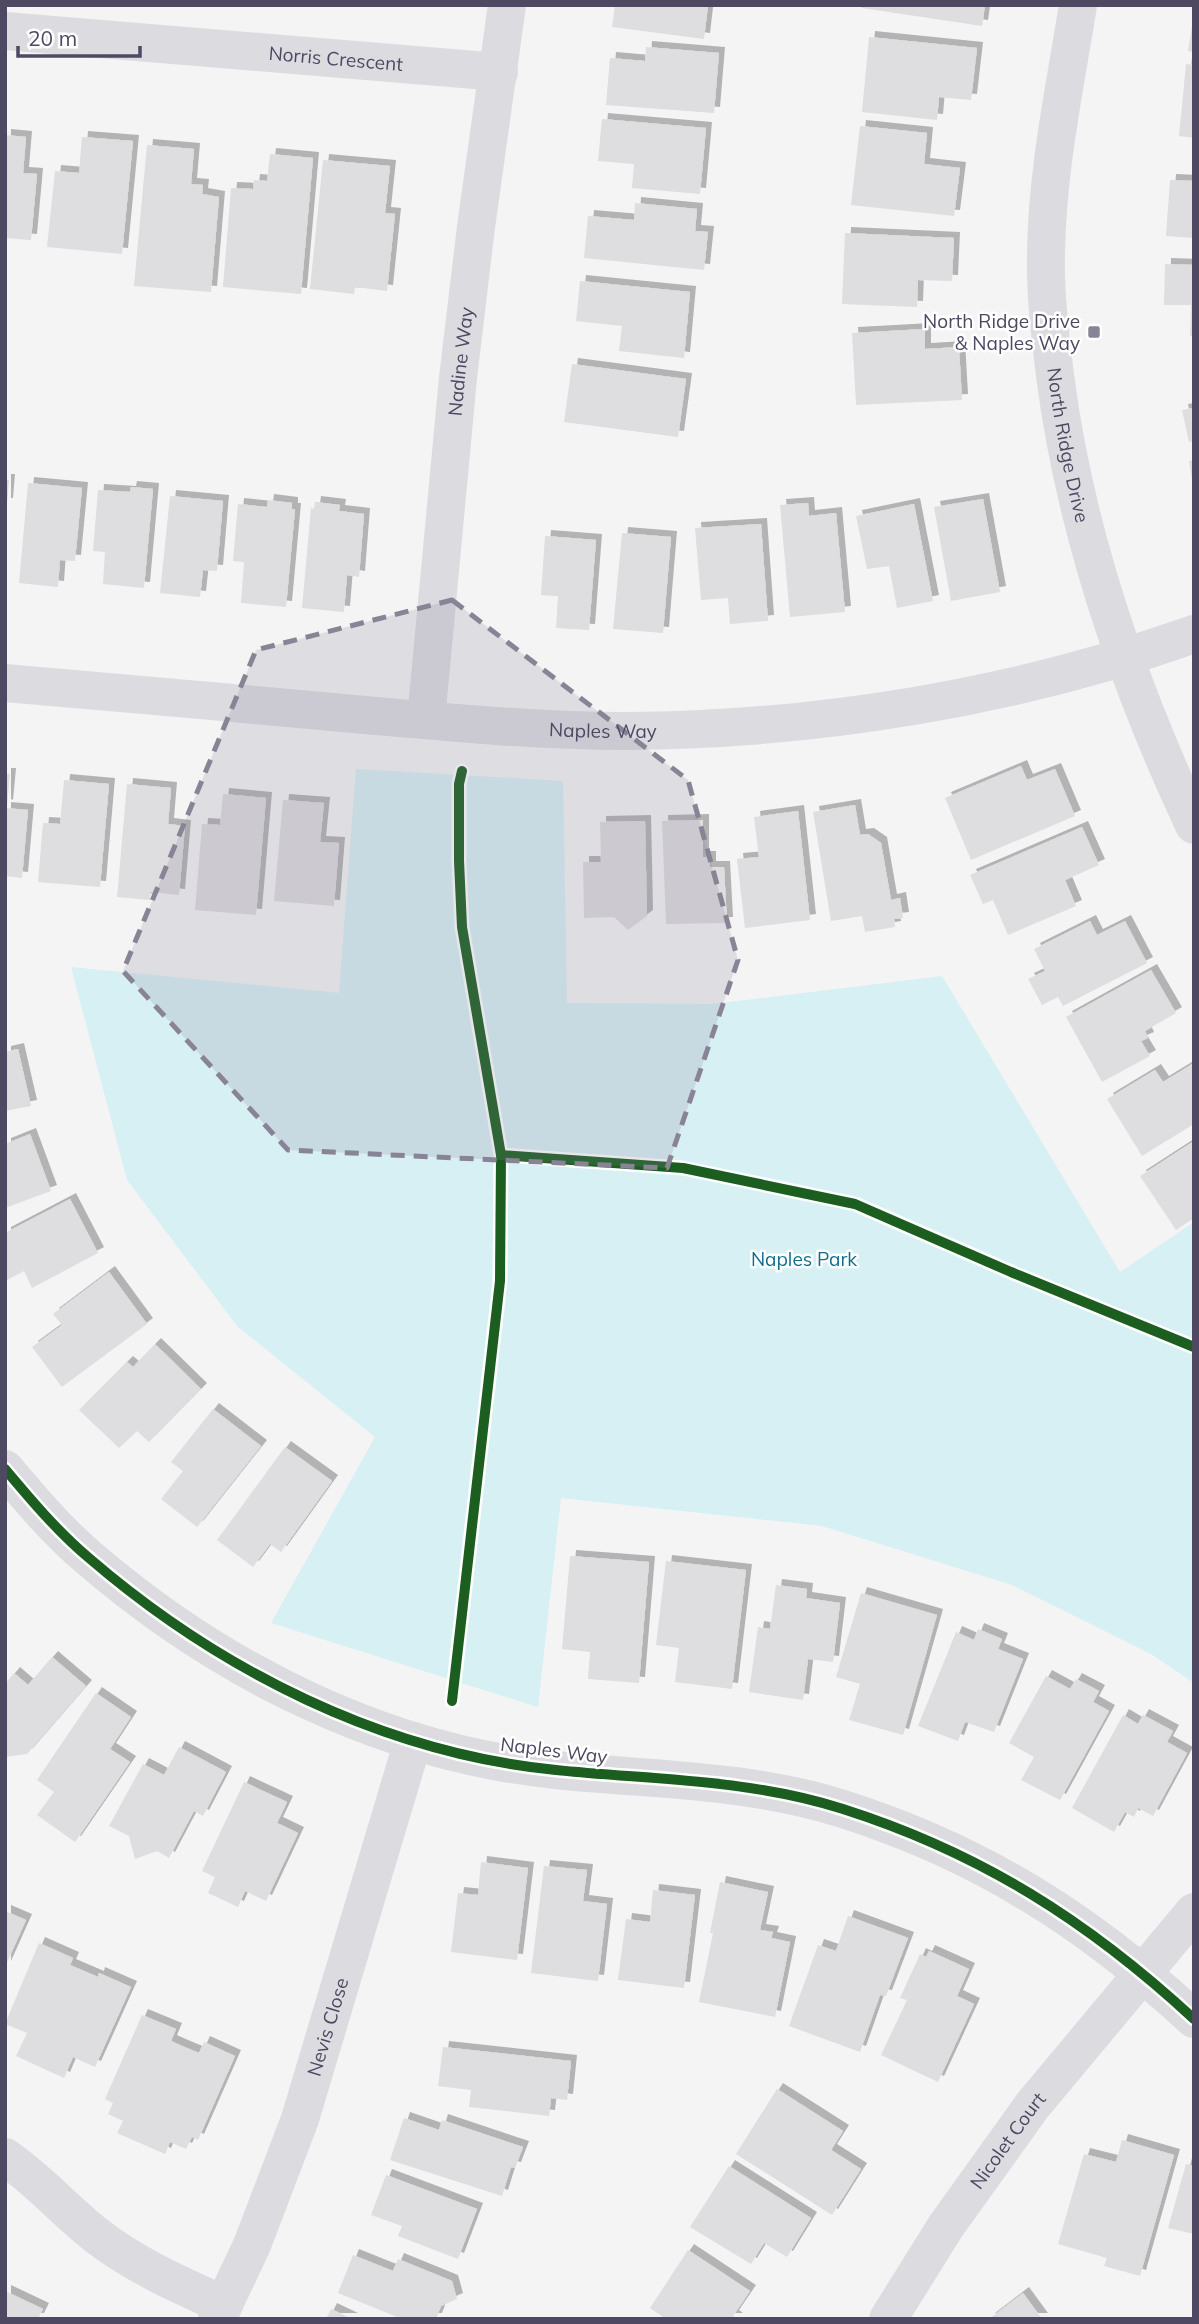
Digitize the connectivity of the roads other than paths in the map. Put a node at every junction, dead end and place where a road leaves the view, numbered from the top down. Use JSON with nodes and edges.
{"nodes":[{"id":1,"x":507,"y":5,"type":"edge"},
{"id":2,"x":1078,"y":5,"type":"edge"},
{"id":3,"x":5,"y":31,"type":"edge"},
{"id":4,"x":499,"y":72,"type":"junction"},
{"id":5,"x":1194,"y":634,"type":"edge"},
{"id":6,"x":1123,"y":657,"type":"junction"},
{"id":7,"x":5,"y":683,"type":"edge"},
{"id":8,"x":426,"y":720,"type":"junction"},
{"id":9,"x":1194,"y":825,"type":"edge"},
{"id":10,"x":5,"y":1469,"type":"edge"},
{"id":11,"x":414,"y":1741,"type":"junction"},
{"id":12,"x":1194,"y":1912,"type":"edge"},
{"id":13,"x":1143,"y":1972,"type":"junction"},
{"id":14,"x":1194,"y":2019,"type":"edge"},
{"id":15,"x":5,"y":2157,"type":"edge"},
{"id":16,"x":220,"y":2312,"type":"edge"},
{"id":17,"x":888,"y":2319,"type":"edge"}],
"edges":[{"from":1,"to":4,"type":"street","name":"Nadine Way"},
{"from":2,"to":6,"type":"street","name":"North Ridge Drive"},
{"from":3,"to":4,"type":"street","name":"Norris Crescent"},
{"from":4,"to":8,"type":"street","name":"Nadine Way"},
{"from":5,"to":6,"type":"street","name":"Naples Way"},
{"from":6,"to":8,"type":"street","name":"Naples Way"},
{"from":6,"to":9,"type":"street","name":"North Ridge Drive"},
{"from":7,"to":8,"type":"street","name":"Naples Way"},
{"from":10,"to":11,"type":"street","name":"Naples Way"},
{"from":11,"to":13,"type":"street","name":"Naples Way"},
{"from":11,"to":16,"type":"street","name":"Nevis Close"},
{"from":12,"to":13,"type":"street","name":"Nicolet Court"},
{"from":13,"to":14,"type":"street"},
{"from":13,"to":17,"type":"street","name":"Nicolet Court"},
{"from":15,"to":16,"type":"street","name":"Nevis Close"}]}
